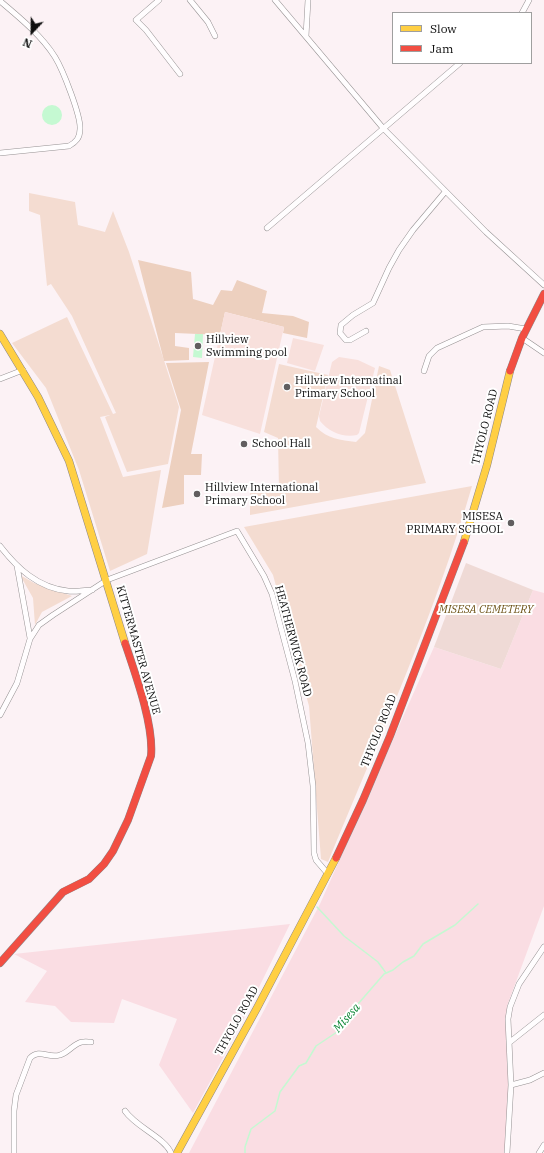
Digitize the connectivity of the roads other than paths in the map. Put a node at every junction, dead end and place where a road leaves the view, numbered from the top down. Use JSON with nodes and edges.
{"nodes":[{"id":1,"x":159,"y":0,"type":"edge"},
{"id":2,"x":190,"y":0,"type":"edge"},
{"id":3,"x":275,"y":0,"type":"edge"},
{"id":4,"x":308,"y":0,"type":"edge"},
{"id":5,"x":529,"y":0,"type":"edge"},
{"id":6,"x":0,"y":1,"type":"edge"},
{"id":7,"x":523,"y":12,"type":"edge"},
{"id":8,"x":215,"y":36,"type":"dead end"},
{"id":9,"x":306,"y":36,"type":"junction"},
{"id":10,"x":459,"y":64,"type":"edge"},
{"id":11,"x":180,"y":74,"type":"dead end"},
{"id":12,"x":383,"y":128,"type":"junction"},
{"id":13,"x":0,"y":153,"type":"edge"},
{"id":14,"x":445,"y":192,"type":"junction"},
{"id":15,"x":267,"y":228,"type":"dead end"},
{"id":16,"x":544,"y":285,"type":"edge"},
{"id":17,"x":544,"y":294,"type":"edge"},
{"id":18,"x":526,"y":329,"type":"junction"},
{"id":19,"x":366,"y":331,"type":"dead end"},
{"id":20,"x":0,"y":334,"type":"edge"},
{"id":21,"x":522,"y":338,"type":"junction"},
{"id":22,"x":544,"y":353,"type":"edge"},
{"id":23,"x":23,"y":370,"type":"junction"},
{"id":24,"x":424,"y":371,"type":"dead end"},
{"id":25,"x":0,"y":379,"type":"edge"},
{"id":26,"x":0,"y":546,"type":"edge"},
{"id":27,"x":17,"y":566,"type":"junction"},
{"id":28,"x":107,"y":580,"type":"junction"},
{"id":29,"x":93,"y":590,"type":"junction"},
{"id":30,"x":30,"y":639,"type":"junction"},
{"id":31,"x":0,"y":715,"type":"edge"},
{"id":32,"x":328,"y":874,"type":"junction"},
{"id":33,"x":544,"y":948,"type":"edge"},
{"id":34,"x":0,"y":963,"type":"edge"},
{"id":35,"x":544,"y":1015,"type":"edge"},
{"id":36,"x":91,"y":1042,"type":"dead end"},
{"id":37,"x":510,"y":1042,"type":"junction"},
{"id":38,"x":544,"y":1073,"type":"edge"},
{"id":39,"x":511,"y":1085,"type":"junction"},
{"id":40,"x":125,"y":1111,"type":"dead end"},
{"id":41,"x":544,"y":1145,"type":"edge"},
{"id":42,"x":14,"y":1153,"type":"edge"},
{"id":43,"x":171,"y":1153,"type":"edge"},
{"id":44,"x":177,"y":1153,"type":"edge"},
{"id":45,"x":507,"y":1153,"type":"edge"},
{"id":46,"x":539,"y":1153,"type":"edge"}],
"edges":[{"from":1,"to":11,"type":"street"},
{"from":2,"to":8,"type":"street"},
{"from":3,"to":9,"type":"street"},
{"from":4,"to":9,"type":"street"},
{"from":5,"to":7,"type":"street"},
{"from":6,"to":13,"type":"street"},
{"from":9,"to":12,"type":"street"},
{"from":10,"to":12,"type":"street"},
{"from":12,"to":14,"type":"street"},
{"from":12,"to":15,"type":"street"},
{"from":14,"to":16,"type":"street"},
{"from":14,"to":19,"type":"street"},
{"from":17,"to":18,"type":"main road","name":"THYOLO ROAD"},
{"from":18,"to":21,"type":"main road","name":"THYOLO ROAD"},
{"from":18,"to":24,"type":"street"},
{"from":20,"to":23,"type":"main road","name":"KITTERMASTER AVENUE"},
{"from":21,"to":22,"type":"street"},
{"from":21,"to":32,"type":"main road","name":"THYOLO ROAD"},
{"from":23,"to":25,"type":"street"},
{"from":23,"to":28,"type":"main road","name":"KITTERMASTER AVENUE"},
{"from":26,"to":27,"type":"street"},
{"from":27,"to":29,"type":"street"},
{"from":27,"to":30,"type":"street"},
{"from":28,"to":29,"type":"street"},
{"from":28,"to":32,"type":"street","name":"HEATHERWICK ROAD"},
{"from":28,"to":34,"type":"main road","name":"KITTERMASTER AVENUE"},
{"from":29,"to":30,"type":"street"},
{"from":30,"to":31,"type":"street"},
{"from":32,"to":44,"type":"main road","name":"THYOLO ROAD"},
{"from":33,"to":37,"type":"street"},
{"from":35,"to":37,"type":"street"},
{"from":36,"to":42,"type":"street"},
{"from":37,"to":39,"type":"street"},
{"from":38,"to":39,"type":"street"},
{"from":39,"to":45,"type":"street"},
{"from":40,"to":43,"type":"street"},
{"from":41,"to":46,"type":"street"}]}
